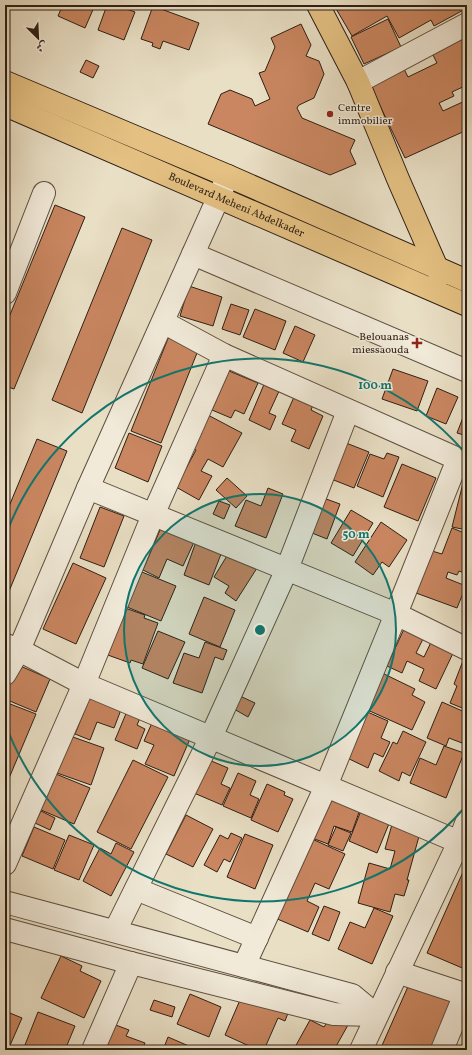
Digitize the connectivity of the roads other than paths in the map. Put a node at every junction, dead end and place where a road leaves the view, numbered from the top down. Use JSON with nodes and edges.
{"nodes":[{"id":1,"x":319,"y":5,"type":"edge"},
{"id":2,"x":467,"y":24,"type":"edge"},
{"id":3,"x":5,"y":82,"type":"edge"},
{"id":4,"x":358,"y":82,"type":"junction"},
{"id":5,"x":5,"y":105,"type":"edge"},
{"id":6,"x":228,"y":176,"type":"junction"},
{"id":7,"x":44,"y":193,"type":"dead end"},
{"id":8,"x":218,"y":197,"type":"junction"},
{"id":9,"x":193,"y":254,"type":"junction"},
{"id":10,"x":438,"y":268,"type":"junction"},
{"id":11,"x":467,"y":280,"type":"edge"},
{"id":12,"x":5,"y":293,"type":"edge"},
{"id":13,"x":457,"y":301,"type":"edge"},
{"id":14,"x":163,"y":322,"type":"junction"},
{"id":15,"x":224,"y":355,"type":"junction"},
{"id":16,"x":467,"y":371,"type":"edge"},
{"id":17,"x":348,"y":410,"type":"junction"},
{"id":18,"x":462,"y":461,"type":"edge"},
{"id":19,"x":88,"y":488,"type":"junction"},
{"id":20,"x":153,"y":515,"type":"junction"},
{"id":21,"x":287,"y":569,"type":"junction"},
{"id":22,"x":396,"y":614,"type":"junction"},
{"id":23,"x":12,"y":647,"type":"edge"},
{"id":24,"x":467,"y":649,"type":"edge"},
{"id":25,"x":5,"y":674,"type":"edge"},
{"id":26,"x":84,"y":684,"type":"junction"},
{"id":27,"x":211,"y":737,"type":"junction"},
{"id":28,"x":326,"y":786,"type":"junction"},
{"id":29,"x":467,"y":821,"type":"edge"},
{"id":30,"x":459,"y":842,"type":"junction"},
{"id":31,"x":5,"y":864,"type":"edge"},
{"id":32,"x":136,"y":889,"type":"junction"},
{"id":33,"x":5,"y":902,"type":"edge"},
{"id":34,"x":5,"y":929,"type":"edge"},
{"id":35,"x":115,"y":931,"type":"junction"},
{"id":36,"x":257,"y":938,"type":"junction"},
{"id":37,"x":131,"y":963,"type":"junction"},
{"id":38,"x":244,"y":966,"type":"junction"},
{"id":39,"x":397,"y":972,"type":"junction"},
{"id":40,"x":466,"y":995,"type":"edge"},
{"id":41,"x":376,"y":1015,"type":"junction"},
{"id":42,"x":93,"y":1050,"type":"edge"},
{"id":43,"x":361,"y":1050,"type":"edge"},
{"id":44,"x":442,"y":1050,"type":"edge"}],
"edges":[{"from":1,"to":4,"type":"main road"},
{"from":2,"to":4,"type":"street"},
{"from":3,"to":6,"type":"main road","name":"Boulevard Meheni Abdelkader"},
{"from":4,"to":10,"type":"main road"},
{"from":5,"to":8,"type":"main road","name":"Boulevard Meheni Abdelkader"},
{"from":6,"to":8,"type":"street"},
{"from":6,"to":10,"type":"main road","name":"Boulevard Meheni Abdelkader"},
{"from":7,"to":12,"type":"street"},
{"from":8,"to":9,"type":"street"},
{"from":8,"to":13,"type":"main road","name":"Boulevard Meheni Abdelkader"},
{"from":9,"to":14,"type":"street"},
{"from":9,"to":16,"type":"street"},
{"from":10,"to":11,"type":"main road","name":"Boulevard Meheni Abdelkader"},
{"from":10,"to":13,"type":"main road"},
{"from":14,"to":15,"type":"street"},
{"from":14,"to":19,"type":"street"},
{"from":15,"to":17,"type":"street"},
{"from":15,"to":20,"type":"street"},
{"from":17,"to":18,"type":"street"},
{"from":17,"to":21,"type":"street"},
{"from":18,"to":22,"type":"street"},
{"from":19,"to":20,"type":"street"},
{"from":19,"to":23,"type":"street"},
{"from":20,"to":21,"type":"street"},
{"from":20,"to":26,"type":"street"},
{"from":21,"to":22,"type":"street"},
{"from":21,"to":27,"type":"street"},
{"from":22,"to":24,"type":"street"},
{"from":22,"to":28,"type":"street"},
{"from":23,"to":25,"type":"street"},
{"from":23,"to":26,"type":"street"},
{"from":26,"to":27,"type":"street"},
{"from":26,"to":31,"type":"street"},
{"from":27,"to":28,"type":"street"},
{"from":27,"to":32,"type":"street"},
{"from":28,"to":30,"type":"street"},
{"from":28,"to":36,"type":"street"},
{"from":29,"to":30,"type":"street"},
{"from":30,"to":39,"type":"street"},
{"from":32,"to":35,"type":"street"},
{"from":32,"to":36,"type":"street"},
{"from":33,"to":35,"type":"street"},
{"from":34,"to":37,"type":"street"},
{"from":35,"to":38,"type":"street"},
{"from":36,"to":38,"type":"street"},
{"from":37,"to":41,"type":"street"},
{"from":37,"to":42,"type":"street"},
{"from":38,"to":41,"type":"street"},
{"from":39,"to":40,"type":"street"},
{"from":39,"to":41,"type":"street"},
{"from":40,"to":44,"type":"street"},
{"from":41,"to":43,"type":"street"}]}
